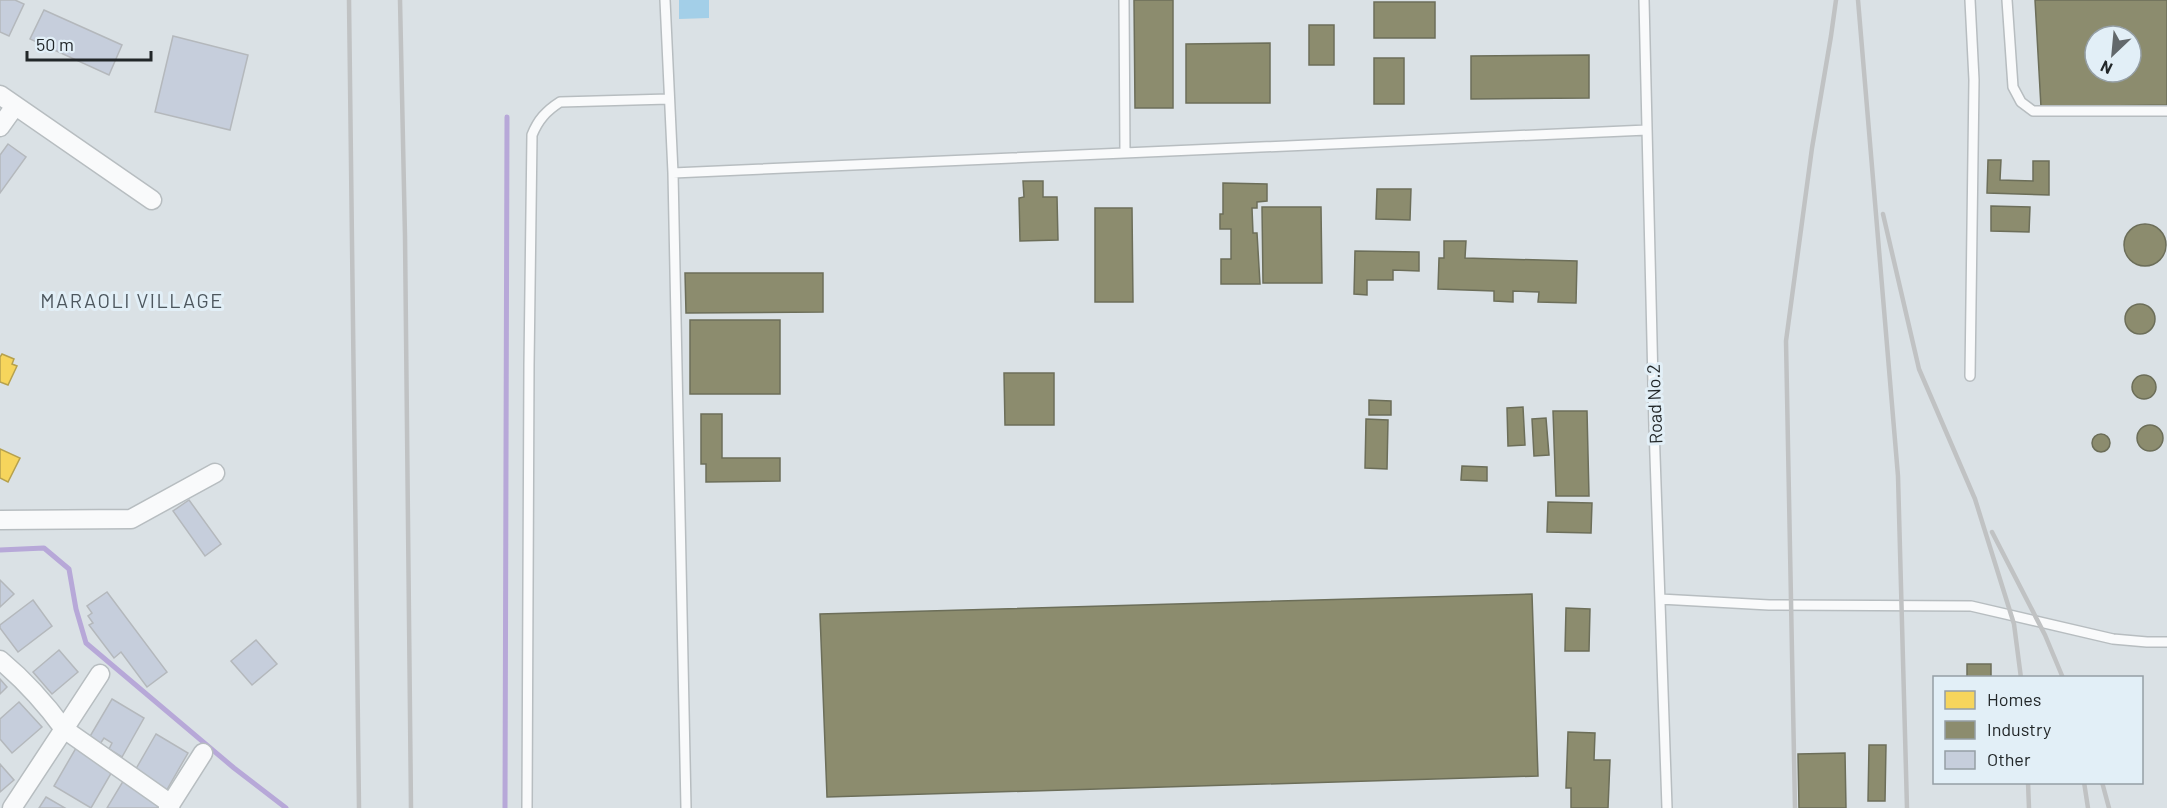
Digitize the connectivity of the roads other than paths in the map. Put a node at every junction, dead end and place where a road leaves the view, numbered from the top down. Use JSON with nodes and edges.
{"nodes":[{"id":1,"x":665,"y":0,"type":"edge"},
{"id":2,"x":1124,"y":0,"type":"edge"},
{"id":3,"x":1644,"y":0,"type":"edge"},
{"id":4,"x":1970,"y":0,"type":"edge"},
{"id":5,"x":2007,"y":0,"type":"edge"},
{"id":6,"x":0,"y":95,"type":"edge"},
{"id":7,"x":669,"y":99,"type":"junction"},
{"id":8,"x":15,"y":106,"type":"junction"},
{"id":9,"x":2167,"y":111,"type":"edge"},
{"id":10,"x":0,"y":127,"type":"edge"},
{"id":11,"x":1647,"y":130,"type":"junction"},
{"id":12,"x":1125,"y":153,"type":"junction"},
{"id":13,"x":673,"y":173,"type":"junction"},
{"id":14,"x":152,"y":200,"type":"dead end"},
{"id":15,"x":1970,"y":376,"type":"dead end"},
{"id":16,"x":215,"y":473,"type":"dead end"},
{"id":17,"x":0,"y":520,"type":"edge"},
{"id":18,"x":1660,"y":599,"type":"junction"},
{"id":19,"x":2167,"y":642,"type":"edge"},
{"id":20,"x":0,"y":660,"type":"edge"},
{"id":21,"x":100,"y":674,"type":"dead end"},
{"id":22,"x":63,"y":729,"type":"junction"},
{"id":23,"x":202,"y":753,"type":"dead end"},
{"id":24,"x":169,"y":806,"type":"edge"},
{"id":25,"x":12,"y":808,"type":"edge"},
{"id":26,"x":527,"y":808,"type":"edge"},
{"id":27,"x":686,"y":808,"type":"edge"},
{"id":28,"x":1667,"y":808,"type":"edge"}],
"edges":[{"from":1,"to":7,"type":"lane"},
{"from":2,"to":12,"type":"lane"},
{"from":3,"to":11,"type":"lane","name":"Road No.2"},
{"from":4,"to":15,"type":"lane"},
{"from":5,"to":9,"type":"lane"},
{"from":6,"to":8,"type":"street"},
{"from":7,"to":13,"type":"lane"},
{"from":7,"to":26,"type":"lane"},
{"from":8,"to":10,"type":"street"},
{"from":8,"to":14,"type":"street"},
{"from":11,"to":12,"type":"lane"},
{"from":11,"to":18,"type":"lane","name":"Road No.2"},
{"from":12,"to":13,"type":"lane"},
{"from":13,"to":27,"type":"lane"},
{"from":16,"to":17,"type":"street"},
{"from":18,"to":19,"type":"lane"},
{"from":18,"to":28,"type":"lane","name":"Road No.2"},
{"from":20,"to":22,"type":"street"},
{"from":21,"to":22,"type":"street"},
{"from":22,"to":24,"type":"street"},
{"from":22,"to":25,"type":"street"},
{"from":23,"to":24,"type":"street"}]}
